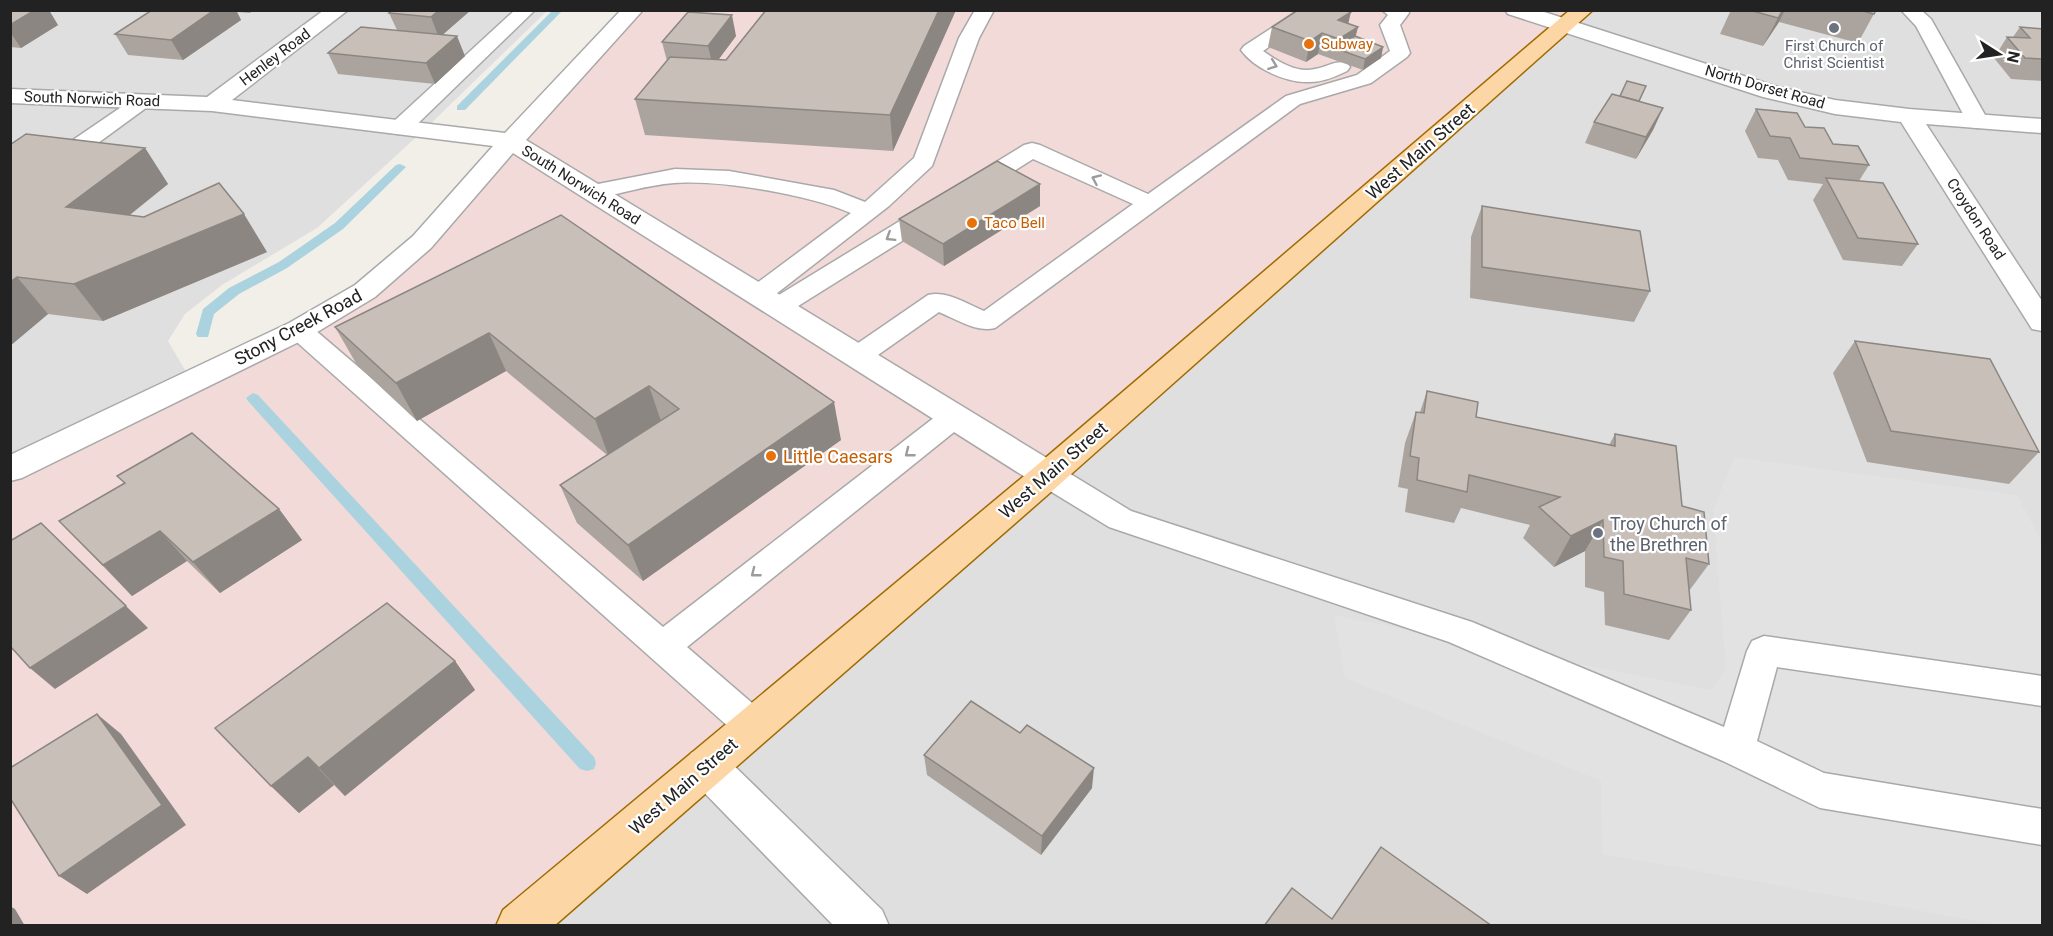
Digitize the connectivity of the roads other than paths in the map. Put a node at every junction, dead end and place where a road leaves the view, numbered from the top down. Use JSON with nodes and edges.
{"nodes":[{"id":1,"x":338,"y":10,"type":"edge"},
{"id":2,"x":526,"y":10,"type":"edge"},
{"id":3,"x":633,"y":10,"type":"edge"},
{"id":4,"x":985,"y":10,"type":"edge"},
{"id":5,"x":1313,"y":10,"type":"edge"},
{"id":6,"x":1515,"y":10,"type":"edge"},
{"id":7,"x":1910,"y":10,"type":"edge"},
{"id":8,"x":1574,"y":18,"type":"edge"},
{"id":9,"x":1391,"y":19,"type":"edge"},
{"id":10,"x":1374,"y":44,"type":"edge"},
{"id":11,"x":1347,"y":64,"type":"edge"},
{"id":12,"x":10,"y":96,"type":"edge"},
{"id":13,"x":143,"y":102,"type":"junction"},
{"id":14,"x":212,"y":104,"type":"junction"},
{"id":15,"x":1910,"y":116,"type":"junction"},
{"id":16,"x":1978,"y":122,"type":"junction"},
{"id":17,"x":2043,"y":126,"type":"edge"},
{"id":18,"x":400,"y":128,"type":"junction"},
{"id":19,"x":511,"y":141,"type":"junction"},
{"id":20,"x":10,"y":169,"type":"edge"},
{"id":21,"x":593,"y":192,"type":"junction"},
{"id":22,"x":1150,"y":203,"type":"junction"},
{"id":23,"x":867,"y":211,"type":"junction"},
{"id":24,"x":768,"y":301,"type":"junction"},
{"id":25,"x":2043,"y":322,"type":"edge"},
{"id":26,"x":299,"y":330,"type":"junction"},
{"id":27,"x":858,"y":357,"type":"junction"},
{"id":28,"x":954,"y":417,"type":"junction"},
{"id":29,"x":10,"y":469,"type":"edge"},
{"id":30,"x":1048,"y":475,"type":"junction"},
{"id":31,"x":662,"y":647,"type":"junction"},
{"id":32,"x":2043,"y":691,"type":"edge"},
{"id":33,"x":753,"y":726,"type":"junction"},
{"id":34,"x":1736,"y":748,"type":"junction"},
{"id":35,"x":706,"y":766,"type":"junction"},
{"id":36,"x":2043,"y":827,"type":"edge"},
{"id":37,"x":519,"y":926,"type":"edge"},
{"id":38,"x":866,"y":926,"type":"edge"}],
"edges":[{"from":1,"to":14,"type":"street","name":"Henley Road"},
{"from":2,"to":18,"type":"lane"},
{"from":3,"to":19,"type":"street","name":"Stony Creek Road"},
{"from":4,"to":23,"type":"lane"},
{"from":5,"to":11,"type":"lane","one_way":true},
{"from":6,"to":8,"type":"street","name":"North Dorset Road"},
{"from":7,"to":16,"type":"lane"},
{"from":8,"to":15,"type":"street","name":"North Dorset Road"},
{"from":8,"to":30,"type":"main road","name":"West Main Street"},
{"from":9,"to":10,"type":"lane"},
{"from":9,"to":22,"type":"lane"},
{"from":12,"to":13,"type":"street","name":"South Norwich Road"},
{"from":13,"to":14,"type":"street","name":"South Norwich Road"},
{"from":13,"to":20,"type":"lane"},
{"from":14,"to":18,"type":"street","name":"South Norwich Road"},
{"from":15,"to":16,"type":"street","name":"North Dorset Road"},
{"from":15,"to":25,"type":"street","name":"Croydon Road"},
{"from":16,"to":17,"type":"street","name":"North Dorset Road"},
{"from":18,"to":19,"type":"street","name":"South Norwich Road"},
{"from":19,"to":21,"type":"street","name":"South Norwich Road"},
{"from":19,"to":26,"type":"street","name":"Stony Creek Road"},
{"from":21,"to":23,"type":"lane"},
{"from":21,"to":24,"type":"street","name":"South Norwich Road"},
{"from":22,"to":24,"type":"lane","one_way":true},
{"from":22,"to":27,"type":"lane"},
{"from":23,"to":24,"type":"lane"},
{"from":24,"to":27,"type":"street","name":"South Norwich Road"},
{"from":26,"to":29,"type":"street","name":"Stony Creek Road"},
{"from":26,"to":31,"type":"lane"},
{"from":27,"to":28,"type":"street","name":"South Norwich Road"},
{"from":28,"to":30,"type":"street","name":"South Norwich Road"},
{"from":28,"to":31,"type":"lane","one_way":true},
{"from":30,"to":33,"type":"main road","name":"West Main Street"},
{"from":30,"to":34,"type":"lane"},
{"from":31,"to":33,"type":"lane"},
{"from":32,"to":34,"type":"lane"},
{"from":33,"to":35,"type":"main road","name":"West Main Street"},
{"from":34,"to":36,"type":"lane"},
{"from":35,"to":37,"type":"main road","name":"West Main Street"},
{"from":35,"to":38,"type":"street"}]}
